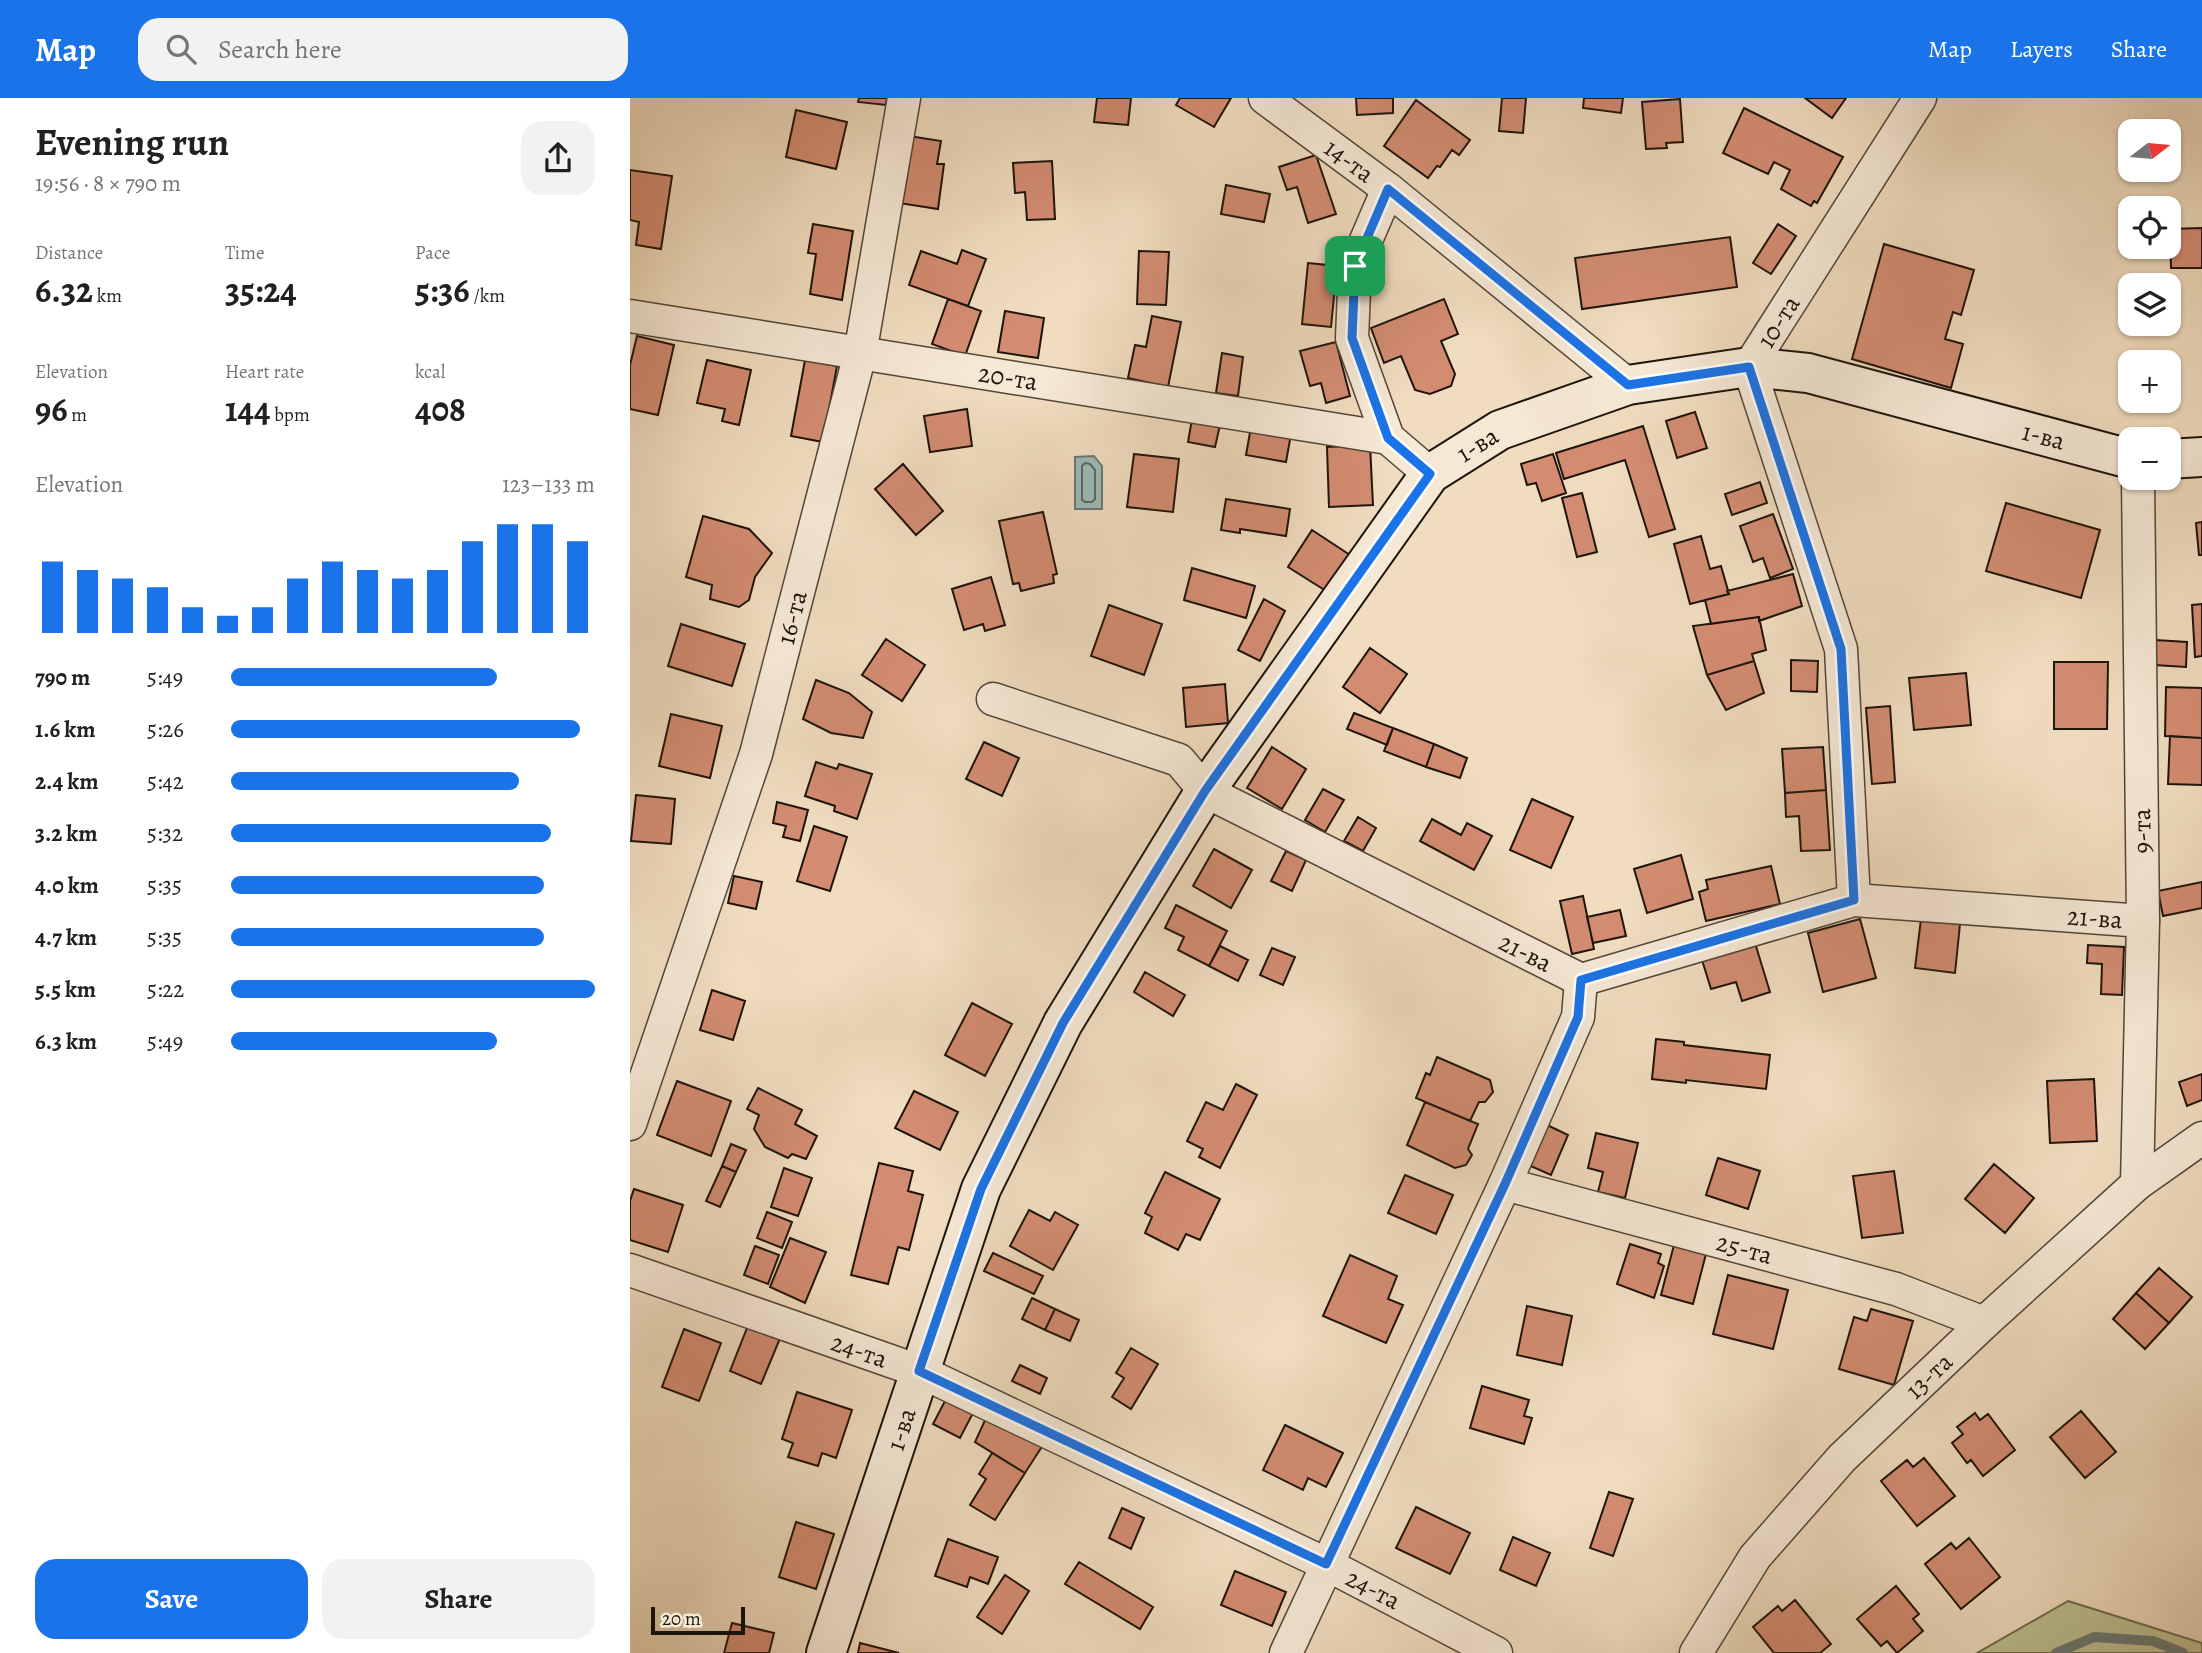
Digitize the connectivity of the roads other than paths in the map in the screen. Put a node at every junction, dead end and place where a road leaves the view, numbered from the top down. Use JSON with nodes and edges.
{"nodes":[{"id":1,"x":904,"y":98,"type":"edge"},
{"id":2,"x":1265,"y":98,"type":"edge"},
{"id":3,"x":1920,"y":98,"type":"edge"},
{"id":4,"x":1388,"y":189,"type":"junction"},
{"id":5,"x":630,"y":316,"type":"edge"},
{"id":6,"x":860,"y":354,"type":"junction"},
{"id":7,"x":1749,"y":367,"type":"junction"},
{"id":8,"x":1628,"y":385,"type":"junction"},
{"id":9,"x":1388,"y":438,"type":"junction"},
{"id":10,"x":2118,"y":456,"type":"edge"},
{"id":11,"x":2202,"y":457,"type":"edge"},
{"id":12,"x":2181,"y":458,"type":"edge"},
{"id":13,"x":1430,"y":474,"type":"junction"},
{"id":14,"x":2138,"y":490,"type":"edge"},
{"id":15,"x":993,"y":699,"type":"dead end"},
{"id":16,"x":1205,"y":791,"type":"junction"},
{"id":17,"x":1854,"y":900,"type":"junction"},
{"id":18,"x":2143,"y":921,"type":"junction"},
{"id":19,"x":1581,"y":980,"type":"junction"},
{"id":20,"x":630,"y":1124,"type":"edge"},
{"id":21,"x":2202,"y":1138,"type":"edge"},
{"id":22,"x":1505,"y":1184,"type":"junction"},
{"id":23,"x":2137,"y":1184,"type":"junction"},
{"id":24,"x":630,"y":1270,"type":"edge"},
{"id":25,"x":1984,"y":1323,"type":"junction"},
{"id":26,"x":919,"y":1371,"type":"junction"},
{"id":27,"x":1326,"y":1564,"type":"junction"},
{"id":28,"x":826,"y":1653,"type":"edge"},
{"id":29,"x":1286,"y":1653,"type":"edge"},
{"id":30,"x":1496,"y":1653,"type":"edge"},
{"id":31,"x":1696,"y":1653,"type":"edge"}],
"edges":[{"from":1,"to":6,"type":"street","name":"16-та"},
{"from":2,"to":4,"type":"street","name":"14-та"},
{"from":3,"to":7,"type":"street","name":"10-та"},
{"from":4,"to":8,"type":"street","name":"14-та"},
{"from":4,"to":9,"type":"street"},
{"from":5,"to":6,"type":"street","name":"20-та"},
{"from":6,"to":9,"type":"street","name":"20-та"},
{"from":6,"to":20,"type":"street","name":"16-та"},
{"from":7,"to":8,"type":"street","name":"1-ва"},
{"from":7,"to":10,"type":"street","name":"1-ва"},
{"from":7,"to":17,"type":"street","name":"10-та"},
{"from":8,"to":13,"type":"street","name":"1-ва"},
{"from":9,"to":13,"type":"street"},
{"from":11,"to":12,"type":"street"},
{"from":13,"to":16,"type":"street","name":"1-ва"},
{"from":14,"to":18,"type":"street","name":"9-та"},
{"from":15,"to":16,"type":"street","name":"21-ва"},
{"from":16,"to":19,"type":"street","name":"21-ва"},
{"from":16,"to":26,"type":"street","name":"1-ва"},
{"from":17,"to":18,"type":"street","name":"21-ва"},
{"from":17,"to":19,"type":"street","name":"21-ва"},
{"from":18,"to":23,"type":"street","name":"9-та"},
{"from":19,"to":22,"type":"street"},
{"from":21,"to":23,"type":"street","name":"13-та"},
{"from":22,"to":25,"type":"street","name":"25-та"},
{"from":22,"to":27,"type":"street"},
{"from":23,"to":25,"type":"street","name":"13-та"},
{"from":24,"to":26,"type":"street","name":"24-та"},
{"from":25,"to":31,"type":"street","name":"13-та"},
{"from":26,"to":27,"type":"street","name":"24-та"},
{"from":26,"to":28,"type":"street","name":"1-ва"},
{"from":27,"to":29,"type":"street"},
{"from":27,"to":30,"type":"street","name":"24-та"}]}
